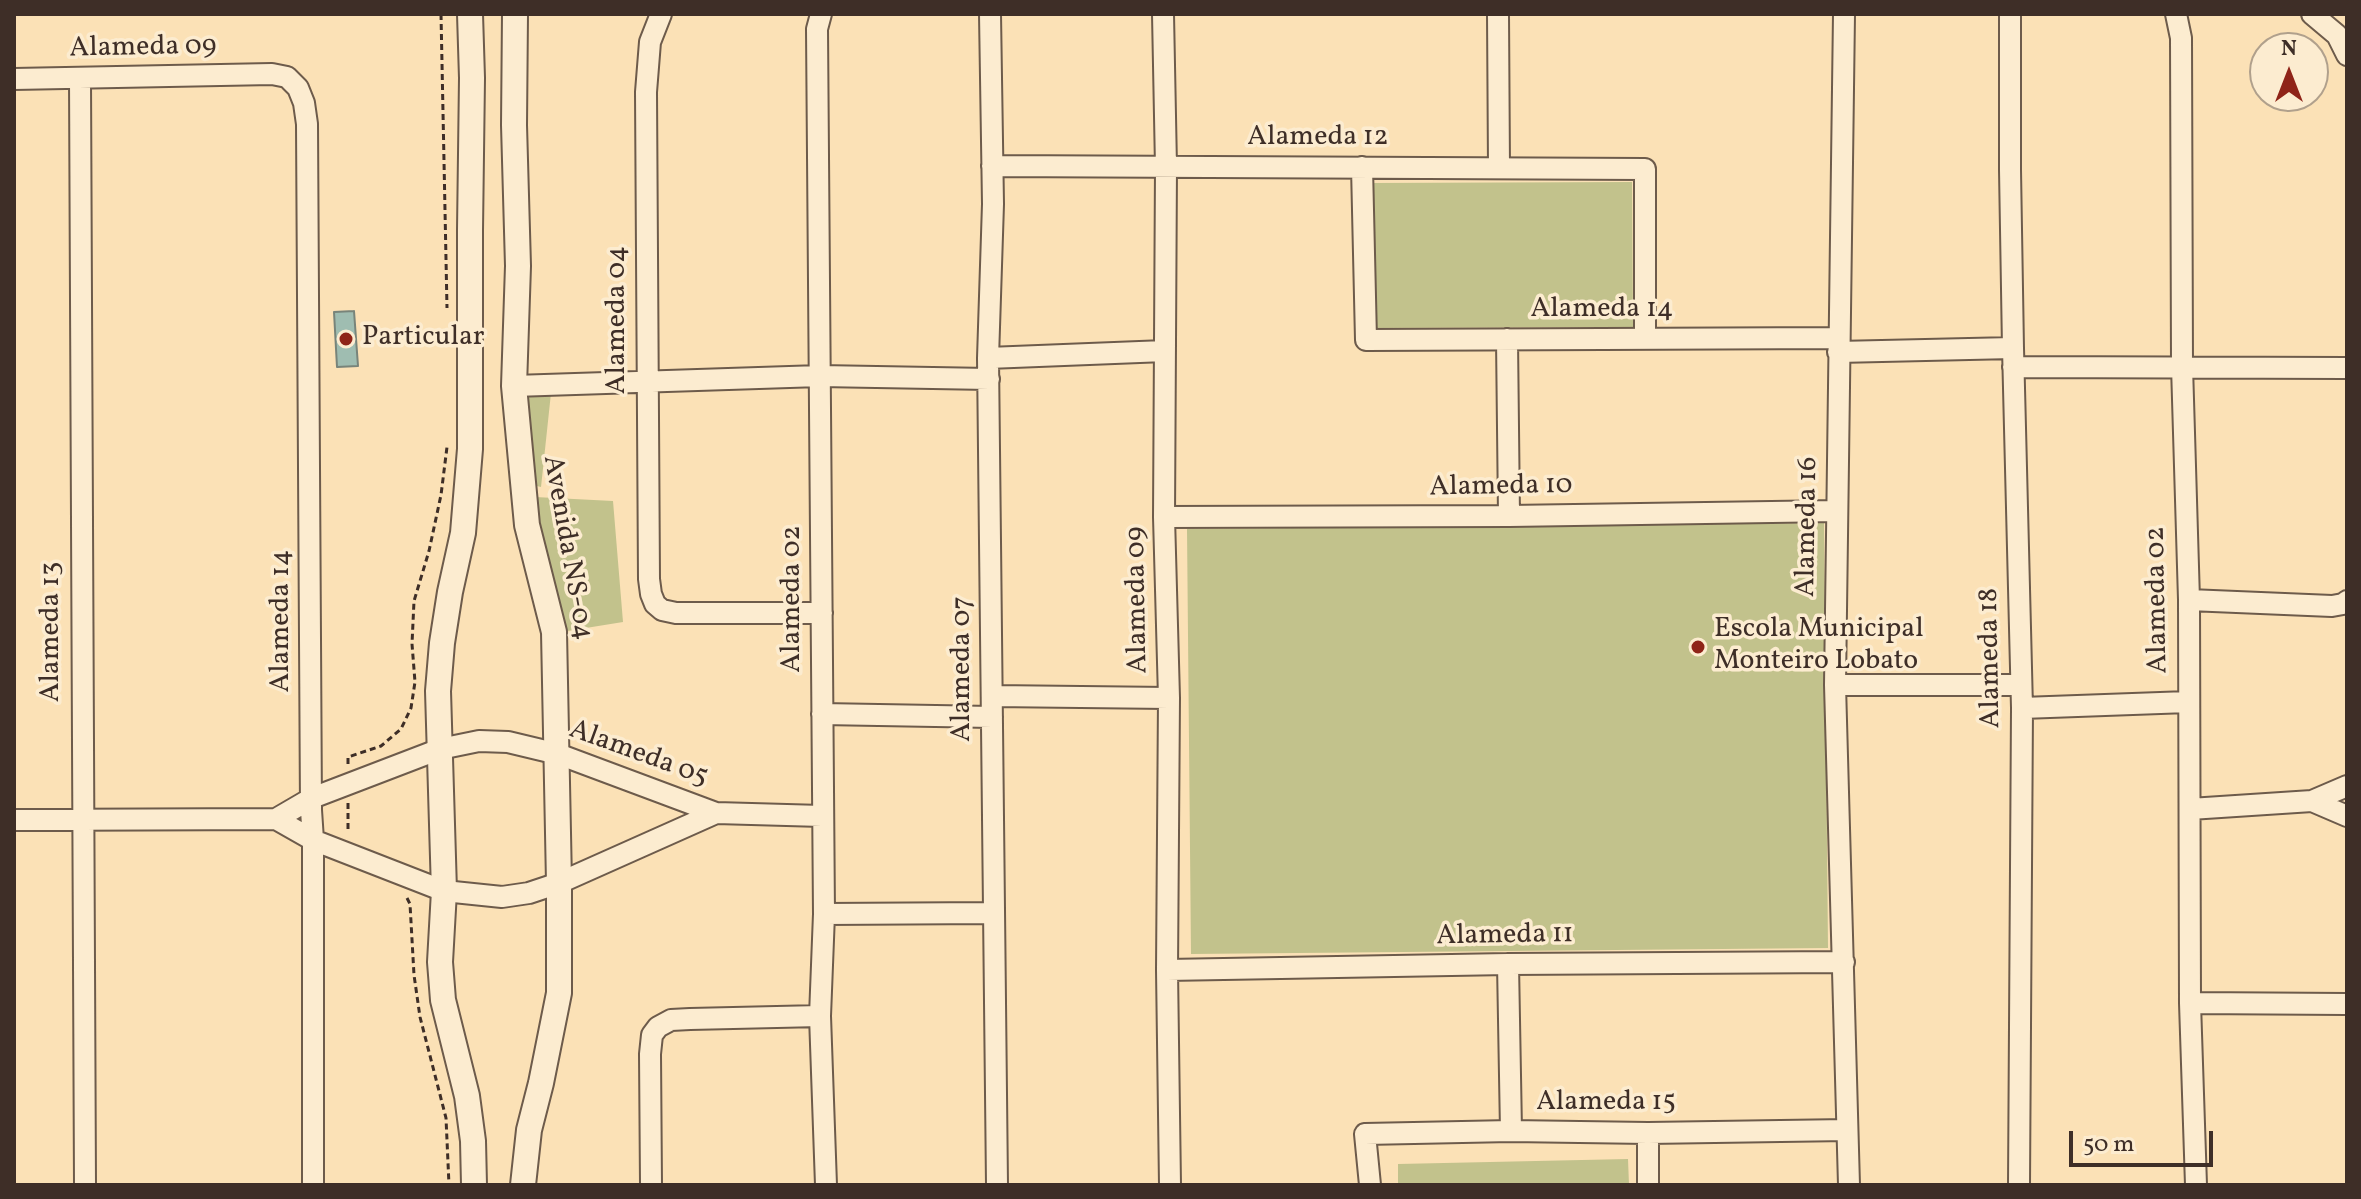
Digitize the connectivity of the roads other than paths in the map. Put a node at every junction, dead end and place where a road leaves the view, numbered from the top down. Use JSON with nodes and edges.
{"nodes":[{"id":1,"x":470,"y":14,"type":"edge"},
{"id":2,"x":515,"y":14,"type":"edge"},
{"id":3,"x":661,"y":14,"type":"edge"},
{"id":4,"x":821,"y":14,"type":"edge"},
{"id":5,"x":990,"y":14,"type":"edge"},
{"id":6,"x":1163,"y":14,"type":"edge"},
{"id":7,"x":1498,"y":14,"type":"edge"},
{"id":8,"x":1844,"y":14,"type":"edge"},
{"id":9,"x":2010,"y":14,"type":"edge"},
{"id":10,"x":2176,"y":14,"type":"edge"},
{"id":11,"x":2312,"y":14,"type":"edge"},
{"id":12,"x":2347,"y":55,"type":"edge"},
{"id":13,"x":272,"y":74,"type":"joint"},
{"id":14,"x":14,"y":79,"type":"edge"},
{"id":15,"x":80,"y":79,"type":"junction"},
{"id":16,"x":992,"y":160,"type":"junction"},
{"id":17,"x":1166,"y":167,"type":"junction"},
{"id":18,"x":1362,"y":167,"type":"junction"},
{"id":19,"x":1499,"y":168,"type":"junction"},
{"id":20,"x":1507,"y":339,"type":"junction"},
{"id":21,"x":1645,"y":339,"type":"junction"},
{"id":22,"x":1838,"y":345,"type":"junction"},
{"id":23,"x":1165,"y":351,"type":"junction"},
{"id":24,"x":988,"y":358,"type":"junction"},
{"id":25,"x":2013,"y":358,"type":"junction"},
{"id":26,"x":2182,"y":366,"type":"junction"},
{"id":27,"x":2347,"y":368,"type":"edge"},
{"id":28,"x":820,"y":376,"type":"junction"},
{"id":29,"x":989,"y":379,"type":"junction"},
{"id":30,"x":648,"y":382,"type":"junction"},
{"id":31,"x":514,"y":386,"type":"junction"},
{"id":32,"x":1837,"y":511,"type":"junction"},
{"id":33,"x":1509,"y":516,"type":"junction"},
{"id":34,"x":1164,"y":517,"type":"junction"},
{"id":35,"x":2189,"y":600,"type":"junction"},
{"id":36,"x":2347,"y":601,"type":"edge"},
{"id":37,"x":822,"y":613,"type":"junction"},
{"id":38,"x":1835,"y":685,"type":"junction"},
{"id":39,"x":2021,"y":685,"type":"junction"},
{"id":40,"x":1169,"y":698,"type":"junction"},
{"id":41,"x":2188,"y":702,"type":"junction"},
{"id":42,"x":992,"y":707,"type":"junction"},
{"id":43,"x":2022,"y":708,"type":"junction"},
{"id":44,"x":822,"y":714,"type":"junction"},
{"id":45,"x":440,"y":749,"type":"junction"},
{"id":46,"x":558,"y":754,"type":"junction"},
{"id":47,"x":2347,"y":786,"type":"edge"},
{"id":48,"x":312,"y":798,"type":"junction"},
{"id":49,"x":2312,"y":801,"type":"junction"},
{"id":50,"x":2190,"y":809,"type":"junction"},
{"id":51,"x":716,"y":813,"type":"junction"},
{"id":52,"x":822,"y":816,"type":"junction"},
{"id":53,"x":2347,"y":816,"type":"edge"},
{"id":54,"x":276,"y":819,"type":"junction"},
{"id":55,"x":14,"y":820,"type":"edge"},
{"id":56,"x":82,"y":820,"type":"junction"},
{"id":57,"x":313,"y":840,"type":"junction"},
{"id":58,"x":559,"y":883,"type":"junction"},
{"id":59,"x":444,"y":891,"type":"junction"},
{"id":60,"x":993,"y":913,"type":"junction"},
{"id":61,"x":824,"y":914,"type":"junction"},
{"id":62,"x":1844,"y":962,"type":"junction"},
{"id":63,"x":1508,"y":964,"type":"junction"},
{"id":64,"x":1167,"y":970,"type":"junction"},
{"id":65,"x":2190,"y":1003,"type":"junction"},
{"id":66,"x":2347,"y":1004,"type":"edge"},
{"id":67,"x":820,"y":1016,"type":"junction"},
{"id":68,"x":1847,"y":1130,"type":"junction"},
{"id":69,"x":1511,"y":1131,"type":"junction"},
{"id":70,"x":1648,"y":1133,"type":"junction"},
{"id":71,"x":85,"y":1185,"type":"edge"},
{"id":72,"x":313,"y":1185,"type":"edge"},
{"id":73,"x":474,"y":1185,"type":"edge"},
{"id":74,"x":523,"y":1185,"type":"edge"},
{"id":75,"x":651,"y":1185,"type":"edge"},
{"id":76,"x":826,"y":1185,"type":"edge"},
{"id":77,"x":997,"y":1185,"type":"edge"},
{"id":78,"x":1170,"y":1185,"type":"edge"},
{"id":79,"x":1370,"y":1185,"type":"edge"},
{"id":80,"x":1648,"y":1185,"type":"edge"},
{"id":81,"x":1849,"y":1185,"type":"edge"},
{"id":82,"x":2019,"y":1185,"type":"edge"},
{"id":83,"x":2196,"y":1185,"type":"edge"}],
"edges":[{"from":1,"to":45,"type":"street"},
{"from":2,"to":31,"type":"street","name":"Avenida NS-04"},
{"from":3,"to":30,"type":"street","name":"Alameda 04"},
{"from":4,"to":28,"type":"street","name":"Alameda 02"},
{"from":5,"to":16,"type":"street","name":"Alameda 07"},
{"from":6,"to":17,"type":"street","name":"Alameda 09"},
{"from":7,"to":19,"type":"street"},
{"from":8,"to":22,"type":"street","name":"Alameda 16"},
{"from":9,"to":25,"type":"street","name":"Alameda 18"},
{"from":10,"to":26,"type":"street","name":"Alameda 02"},
{"from":11,"to":12,"type":"street"},
{"from":13,"to":15,"type":"street","name":"Alameda 09"},
{"from":13,"to":48,"type":"street","name":"Alameda 14"},
{"from":14,"to":15,"type":"street","name":"Alameda 09"},
{"from":15,"to":56,"type":"street","name":"Alameda 13"},
{"from":16,"to":17,"type":"street","name":"Alameda 12"},
{"from":16,"to":24,"type":"street","name":"Alameda 07"},
{"from":17,"to":18,"type":"street","name":"Alameda 12"},
{"from":17,"to":23,"type":"street","name":"Alameda 09"},
{"from":18,"to":19,"type":"street","name":"Alameda 12"},
{"from":18,"to":20,"type":"street","name":"Alameda 14"},
{"from":19,"to":21,"type":"street","name":"Alameda 12"},
{"from":20,"to":21,"type":"street","name":"Alameda 14"},
{"from":20,"to":33,"type":"street"},
{"from":21,"to":22,"type":"street","name":"Alameda 14"},
{"from":22,"to":25,"type":"street","name":"Alameda 14"},
{"from":22,"to":32,"type":"street","name":"Alameda 16"},
{"from":23,"to":24,"type":"street"},
{"from":23,"to":34,"type":"street","name":"Alameda 09"},
{"from":24,"to":29,"type":"street","name":"Alameda 07"},
{"from":25,"to":26,"type":"street","name":"Alameda 14"},
{"from":25,"to":39,"type":"street","name":"Alameda 18"},
{"from":26,"to":27,"type":"street","name":"Alameda 14"},
{"from":26,"to":35,"type":"street","name":"Alameda 02"},
{"from":28,"to":29,"type":"street"},
{"from":28,"to":30,"type":"street"},
{"from":28,"to":37,"type":"street","name":"Alameda 02"},
{"from":29,"to":42,"type":"street","name":"Alameda 07"},
{"from":30,"to":31,"type":"street"},
{"from":30,"to":37,"type":"street","name":"Alameda 04"},
{"from":31,"to":46,"type":"street","name":"Avenida NS-04"},
{"from":32,"to":33,"type":"street","name":"Alameda 10"},
{"from":32,"to":38,"type":"street","name":"Alameda 16"},
{"from":33,"to":34,"type":"street","name":"Alameda 10"},
{"from":34,"to":40,"type":"street","name":"Alameda 09"},
{"from":35,"to":36,"type":"street"},
{"from":35,"to":41,"type":"street","name":"Alameda 02"},
{"from":37,"to":44,"type":"street","name":"Alameda 02"},
{"from":38,"to":39,"type":"street"},
{"from":38,"to":62,"type":"street","name":"Alameda 16"},
{"from":39,"to":43,"type":"street","name":"Alameda 18"},
{"from":40,"to":42,"type":"street"},
{"from":40,"to":64,"type":"street","name":"Alameda 09"},
{"from":41,"to":43,"type":"street"},
{"from":41,"to":50,"type":"street","name":"Alameda 02"},
{"from":42,"to":44,"type":"street"},
{"from":42,"to":60,"type":"street","name":"Alameda 07"},
{"from":43,"to":82,"type":"street","name":"Alameda 18"},
{"from":44,"to":52,"type":"street","name":"Alameda 02"},
{"from":45,"to":46,"type":"street","name":"Alameda 05"},
{"from":45,"to":48,"type":"street","name":"Alameda 05"},
{"from":45,"to":59,"type":"street"},
{"from":46,"to":51,"type":"street","name":"Alameda 05"},
{"from":46,"to":58,"type":"street","name":"Avenida NS-04"},
{"from":47,"to":49,"type":"street"},
{"from":48,"to":54,"type":"street","name":"Alameda 05"},
{"from":48,"to":57,"type":"street","name":"Alameda 14"},
{"from":49,"to":50,"type":"street"},
{"from":49,"to":53,"type":"street"},
{"from":50,"to":65,"type":"street","name":"Alameda 02"},
{"from":51,"to":52,"type":"street"},
{"from":51,"to":58,"type":"street","name":"Alameda 05"},
{"from":52,"to":61,"type":"street","name":"Alameda 02"},
{"from":54,"to":56,"type":"street","name":"Alameda 05"},
{"from":54,"to":57,"type":"street","name":"Alameda 05"},
{"from":55,"to":56,"type":"street","name":"Alameda 05"},
{"from":56,"to":71,"type":"street","name":"Alameda 13"},
{"from":57,"to":59,"type":"street","name":"Alameda 05"},
{"from":57,"to":72,"type":"street","name":"Alameda 14"},
{"from":58,"to":59,"type":"street","name":"Alameda 05"},
{"from":58,"to":74,"type":"street","name":"Avenida NS-04"},
{"from":59,"to":73,"type":"street"},
{"from":60,"to":61,"type":"street"},
{"from":60,"to":77,"type":"street","name":"Alameda 07"},
{"from":61,"to":67,"type":"street","name":"Alameda 02"},
{"from":62,"to":63,"type":"street","name":"Alameda 11"},
{"from":62,"to":68,"type":"street","name":"Alameda 16"},
{"from":63,"to":64,"type":"street","name":"Alameda 11"},
{"from":63,"to":69,"type":"street"},
{"from":64,"to":78,"type":"street","name":"Alameda 09"},
{"from":65,"to":66,"type":"street"},
{"from":65,"to":83,"type":"street","name":"Alameda 02"},
{"from":67,"to":75,"type":"street"},
{"from":67,"to":76,"type":"street","name":"Alameda 02"},
{"from":68,"to":70,"type":"street","name":"Alameda 15"},
{"from":68,"to":81,"type":"street","name":"Alameda 16"},
{"from":69,"to":70,"type":"street","name":"Alameda 15"},
{"from":69,"to":79,"type":"street","name":"Alameda 15"},
{"from":70,"to":80,"type":"street"}]}
